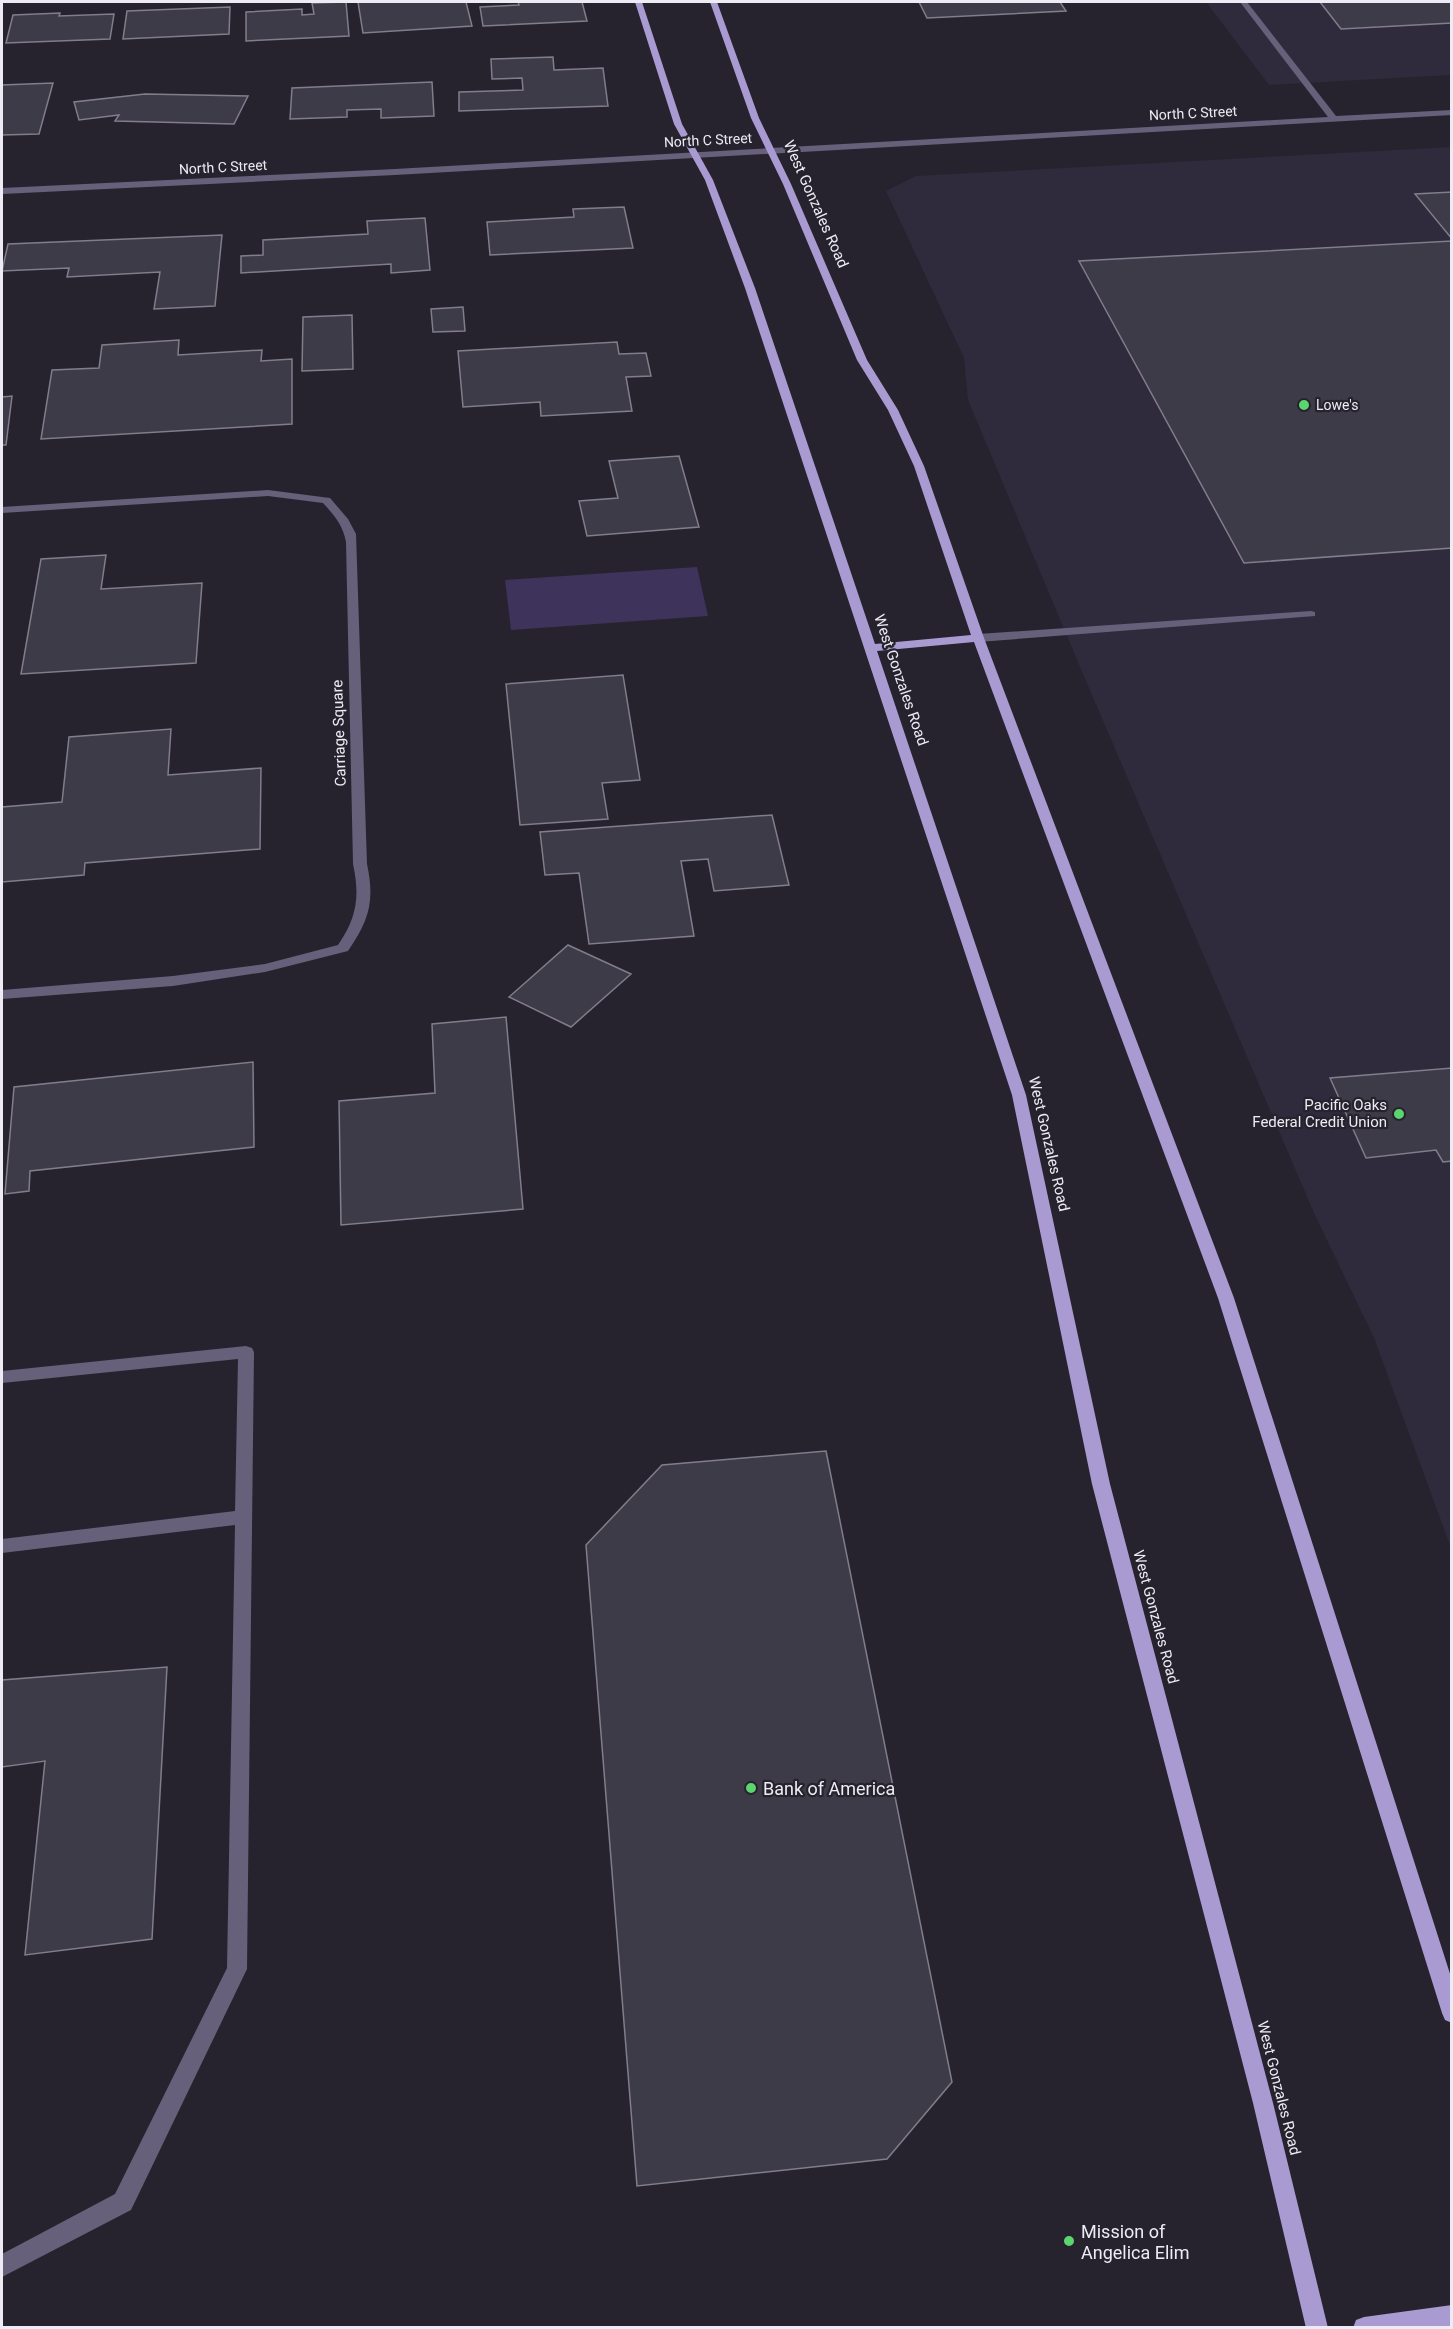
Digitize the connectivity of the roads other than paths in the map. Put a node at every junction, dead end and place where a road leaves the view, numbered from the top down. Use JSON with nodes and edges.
{"nodes":[{"id":1,"x":638,"y":2,"type":"edge"},
{"id":2,"x":713,"y":2,"type":"edge"},
{"id":3,"x":1243,"y":2,"type":"edge"},
{"id":4,"x":1452,"y":112,"type":"edge"},
{"id":5,"x":1333,"y":118,"type":"junction"},
{"id":6,"x":771,"y":150,"type":"junction"},
{"id":7,"x":693,"y":154,"type":"junction"},
{"id":8,"x":2,"y":191,"type":"edge"},
{"id":9,"x":2,"y":510,"type":"edge"},
{"id":10,"x":1311,"y":614,"type":"dead end"},
{"id":11,"x":978,"y":639,"type":"junction"},
{"id":12,"x":869,"y":648,"type":"junction"},
{"id":13,"x":2,"y":994,"type":"edge"},
{"id":14,"x":2,"y":1377,"type":"edge"},
{"id":15,"x":243,"y":1517,"type":"junction"},
{"id":16,"x":2,"y":1546,"type":"edge"},
{"id":17,"x":1452,"y":2013,"type":"edge"},
{"id":18,"x":2,"y":2266,"type":"edge"},
{"id":19,"x":1452,"y":2316,"type":"edge"},
{"id":20,"x":1317,"y":2328,"type":"edge"},
{"id":21,"x":1364,"y":2328,"type":"edge"}],
"edges":[{"from":1,"to":7,"type":"main road","name":"West Gonzales Road"},
{"from":2,"to":6,"type":"main road","name":"West Gonzales Road"},
{"from":3,"to":5,"type":"street"},
{"from":4,"to":5,"type":"street","name":"North C Street"},
{"from":5,"to":6,"type":"street","name":"North C Street"},
{"from":6,"to":7,"type":"street","name":"North C Street"},
{"from":6,"to":11,"type":"main road","name":"West Gonzales Road"},
{"from":7,"to":8,"type":"street","name":"North C Street"},
{"from":7,"to":12,"type":"main road","name":"West Gonzales Road"},
{"from":9,"to":13,"type":"street","name":"Carriage Square"},
{"from":10,"to":11,"type":"street"},
{"from":11,"to":12,"type":"main road"},
{"from":11,"to":17,"type":"main road","name":"West Gonzales Road"},
{"from":12,"to":20,"type":"main road","name":"West Gonzales Road"},
{"from":14,"to":15,"type":"street"},
{"from":15,"to":16,"type":"street"},
{"from":15,"to":18,"type":"street"},
{"from":19,"to":21,"type":"main road"}]}
